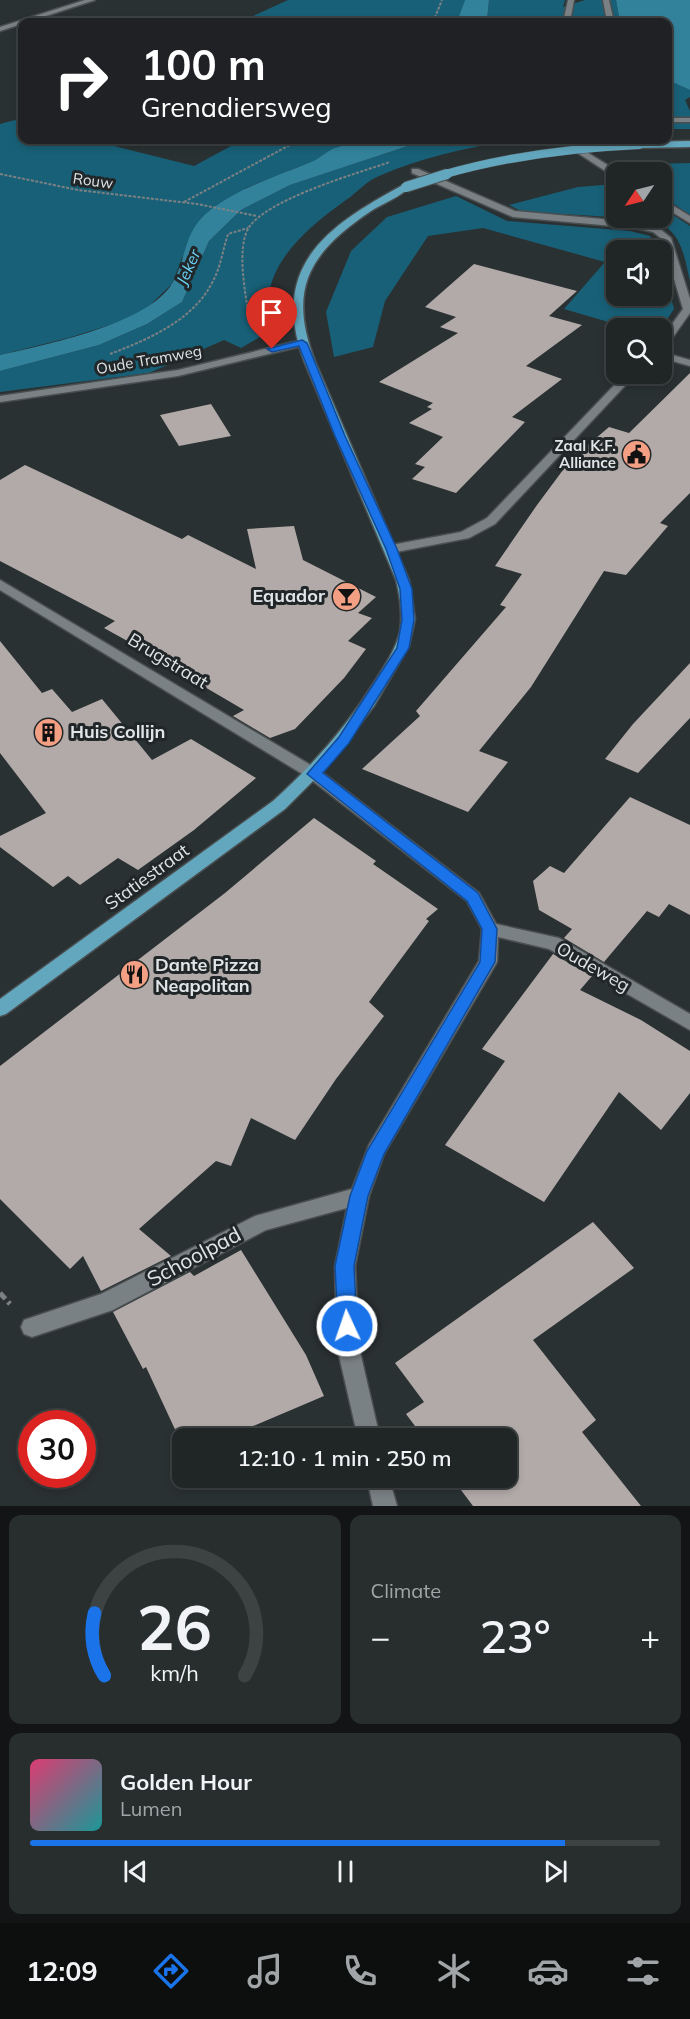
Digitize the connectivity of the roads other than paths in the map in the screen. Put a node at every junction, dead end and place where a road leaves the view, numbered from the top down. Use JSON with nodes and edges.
{"nodes":[{"id":1,"x":92,"y":0,"type":"edge"},
{"id":2,"x":571,"y":0,"type":"edge"},
{"id":3,"x":606,"y":0,"type":"edge"},
{"id":4,"x":33,"y":18,"type":"edge"},
{"id":5,"x":567,"y":18,"type":"edge"},
{"id":6,"x":610,"y":18,"type":"edge"},
{"id":7,"x":18,"y":23,"type":"edge"},
{"id":8,"x":0,"y":28,"type":"edge"},
{"id":9,"x":672,"y":120,"type":"edge"},
{"id":10,"x":690,"y":120,"type":"edge"},
{"id":11,"x":568,"y":144,"type":"edge"},
{"id":12,"x":690,"y":144,"type":"edge"},
{"id":13,"x":606,"y":168,"type":"edge"},
{"id":14,"x":415,"y":171,"type":"dead end"},
{"id":15,"x":672,"y":208,"type":"edge"},
{"id":16,"x":690,"y":220,"type":"edge"},
{"id":17,"x":672,"y":332,"type":"edge"},
{"id":18,"x":302,"y":343,"type":"junction"},
{"id":19,"x":672,"y":358,"type":"edge"},
{"id":20,"x":690,"y":363,"type":"edge"},
{"id":21,"x":622,"y":384,"type":"edge"},
{"id":22,"x":0,"y":399,"type":"edge"},
{"id":23,"x":391,"y":549,"type":"junction"},
{"id":24,"x":0,"y":584,"type":"edge"},
{"id":25,"x":314,"y":774,"type":"junction"},
{"id":26,"x":490,"y":929,"type":"junction"},
{"id":27,"x":0,"y":1009,"type":"edge"},
{"id":28,"x":690,"y":1023,"type":"edge"},
{"id":29,"x":359,"y":1196,"type":"junction"},
{"id":30,"x":32,"y":1327,"type":"dead end"},
{"id":31,"x":367,"y":1428,"type":"edge"},
{"id":32,"x":380,"y":1488,"type":"edge"},
{"id":33,"x":385,"y":1506,"type":"edge"}],
"edges":[{"from":1,"to":4,"type":"street"},
{"from":2,"to":5,"type":"street"},
{"from":3,"to":6,"type":"street"},
{"from":7,"to":8,"type":"street"},
{"from":9,"to":10,"type":"street"},
{"from":11,"to":13,"type":"street"},
{"from":12,"to":18,"type":"main road","name":"Statiestraat","bridge":true},
{"from":14,"to":17,"type":"street"},
{"from":15,"to":16,"type":"street"},
{"from":18,"to":22,"type":"street","name":"Oude Tramweg"},
{"from":18,"to":23,"type":"main road","name":"Statiestraat"},
{"from":19,"to":20,"type":"street"},
{"from":21,"to":23,"type":"street"},
{"from":23,"to":25,"type":"main road","name":"Statiestraat"},
{"from":24,"to":25,"type":"street","name":"Brugstraat"},
{"from":25,"to":26,"type":"street"},
{"from":25,"to":27,"type":"main road","name":"Statiestraat"},
{"from":26,"to":28,"type":"street","name":"Oudeweg"},
{"from":26,"to":29,"type":"street"},
{"from":29,"to":30,"type":"street","name":"Schoolpad"},
{"from":29,"to":31,"type":"street"},
{"from":32,"to":33,"type":"street"}]}
